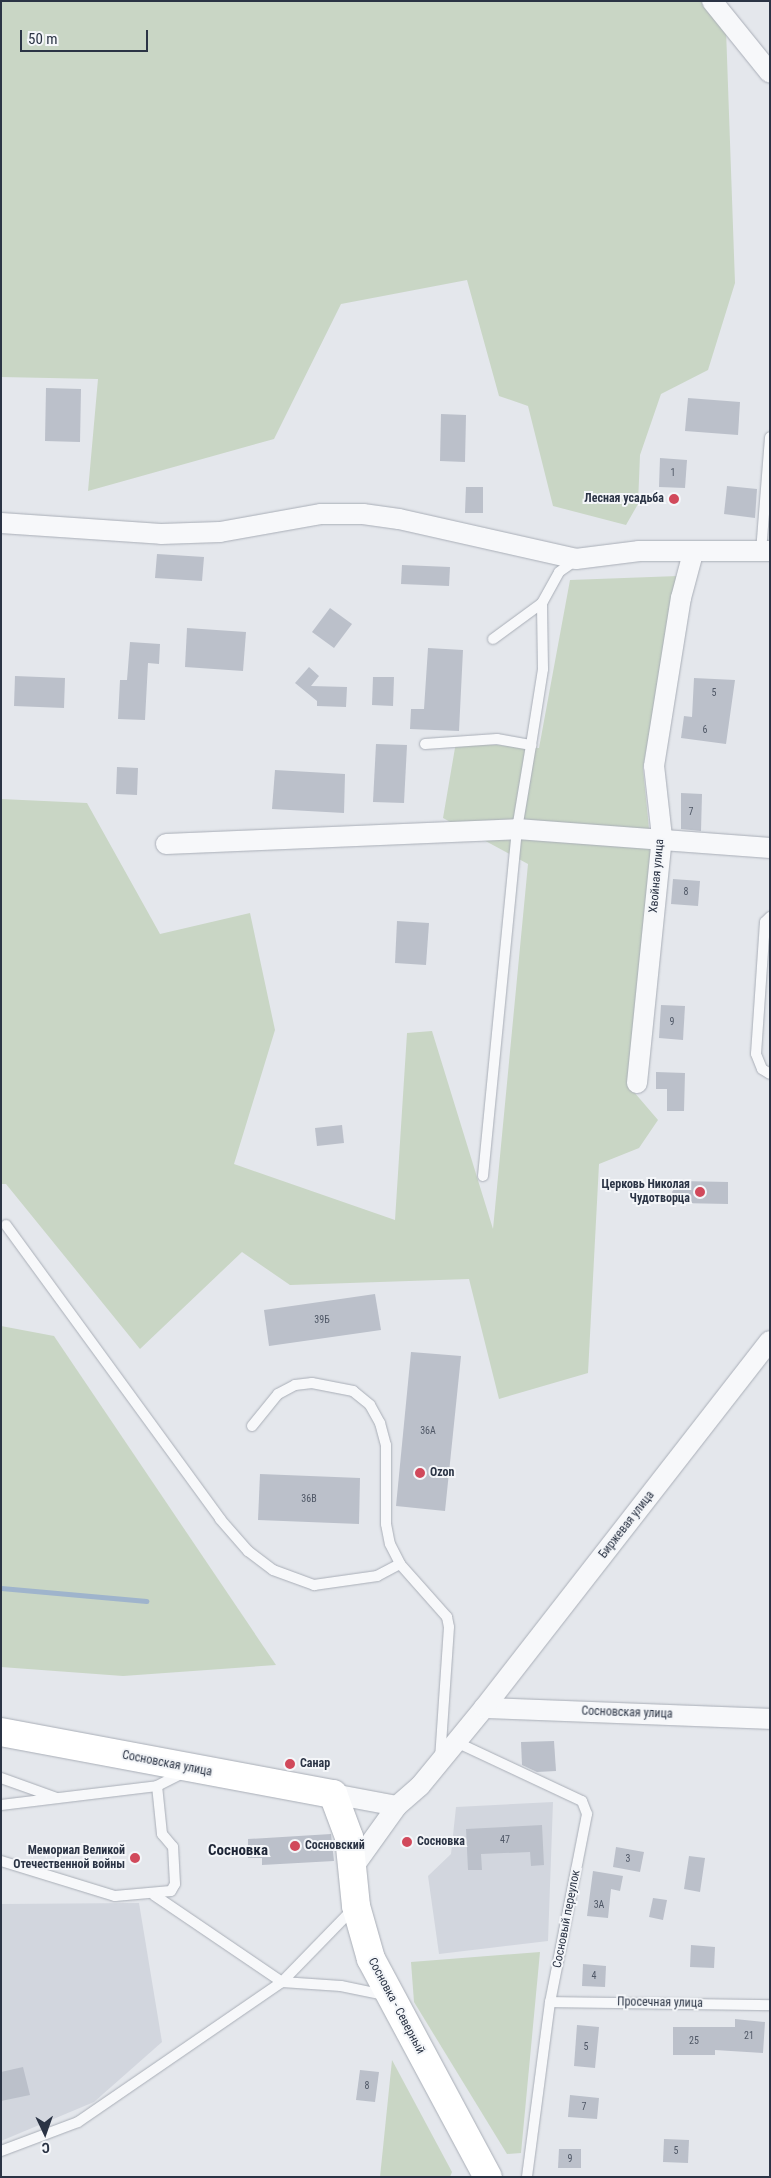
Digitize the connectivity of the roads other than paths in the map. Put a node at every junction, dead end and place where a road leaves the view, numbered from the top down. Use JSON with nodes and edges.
{"nodes":[{"id":1,"x":712,"y":1,"type":"edge"},
{"id":2,"x":770,"y":73,"type":"edge"},
{"id":3,"x":770,"y":437,"type":"edge"},
{"id":4,"x":1,"y":523,"type":"edge"},
{"id":5,"x":766,"y":552,"type":"edge"},
{"id":6,"x":693,"y":553,"type":"junction"},
{"id":7,"x":576,"y":559,"type":"junction"},
{"id":8,"x":542,"y":603,"type":"junction"},
{"id":9,"x":492,"y":639,"type":"dead end"},
{"id":10,"x":425,"y":744,"type":"dead end"},
{"id":11,"x":531,"y":745,"type":"junction"},
{"id":12,"x":517,"y":829,"type":"junction"},
{"id":13,"x":662,"y":837,"type":"junction"},
{"id":14,"x":166,"y":844,"type":"dead end"},
{"id":15,"x":770,"y":848,"type":"edge"},
{"id":16,"x":770,"y":917,"type":"edge"},
{"id":17,"x":770,"y":1074,"type":"edge"},
{"id":18,"x":637,"y":1084,"type":"dead end"},
{"id":19,"x":483,"y":1176,"type":"dead end"},
{"id":20,"x":6,"y":1224,"type":"dead end"},
{"id":21,"x":770,"y":1341,"type":"edge"},
{"id":22,"x":252,"y":1426,"type":"dead end"},
{"id":23,"x":400,"y":1564,"type":"junction"},
{"id":24,"x":484,"y":1708,"type":"junction"},
{"id":25,"x":770,"y":1719,"type":"edge"},
{"id":26,"x":1,"y":1732,"type":"edge"},
{"id":27,"x":456,"y":1742,"type":"junction"},
{"id":28,"x":440,"y":1763,"type":"junction"},
{"id":29,"x":190,"y":1768,"type":"junction"},
{"id":30,"x":1,"y":1778,"type":"edge"},
{"id":31,"x":157,"y":1786,"type":"junction"},
{"id":32,"x":333,"y":1794,"type":"junction"},
{"id":33,"x":59,"y":1799,"type":"junction"},
{"id":34,"x":1,"y":1805,"type":"edge"},
{"id":35,"x":397,"y":1806,"type":"junction"},
{"id":36,"x":1,"y":1861,"type":"edge"},
{"id":37,"x":354,"y":1866,"type":"junction"},
{"id":38,"x":154,"y":1895,"type":"junction"},
{"id":39,"x":356,"y":1906,"type":"junction"},
{"id":40,"x":282,"y":1982,"type":"junction"},
{"id":41,"x":388,"y":1996,"type":"junction"},
{"id":42,"x":550,"y":2002,"type":"junction"},
{"id":43,"x":770,"y":2005,"type":"edge"},
{"id":44,"x":1,"y":2151,"type":"edge"},
{"id":45,"x":488,"y":2177,"type":"edge"},
{"id":46,"x":527,"y":2177,"type":"edge"}],
"edges":[{"from":1,"to":2,"type":"street"},
{"from":3,"to":5,"type":"lane"},
{"from":4,"to":7,"type":"street"},
{"from":5,"to":6,"type":"street"},
{"from":6,"to":7,"type":"street"},
{"from":6,"to":13,"type":"street","name":"Хвойная улица"},
{"from":7,"to":8,"type":"lane"},
{"from":8,"to":9,"type":"lane"},
{"from":8,"to":11,"type":"lane"},
{"from":10,"to":11,"type":"lane"},
{"from":11,"to":12,"type":"lane"},
{"from":12,"to":13,"type":"street"},
{"from":12,"to":14,"type":"street"},
{"from":12,"to":19,"type":"lane"},
{"from":13,"to":15,"type":"street"},
{"from":13,"to":18,"type":"street","name":"Хвойная улица"},
{"from":16,"to":17,"type":"lane"},
{"from":20,"to":23,"type":"lane"},
{"from":21,"to":24,"type":"street","name":"Биржевая улица"},
{"from":22,"to":23,"type":"lane"},
{"from":23,"to":28,"type":"lane"},
{"from":24,"to":25,"type":"street","name":"Сосновская улица"},
{"from":24,"to":27,"type":"street","name":"Биржевая улица"},
{"from":26,"to":29,"type":"street","name":"Сосновская улица"},
{"from":27,"to":28,"type":"street","name":"Биржевая улица"},
{"from":27,"to":42,"type":"lane","name":"Сосновый переулок"},
{"from":28,"to":35,"type":"street","name":"Биржевая улица"},
{"from":29,"to":31,"type":"lane"},
{"from":29,"to":32,"type":"street","name":"Сосновская улица"},
{"from":30,"to":33,"type":"lane"},
{"from":31,"to":33,"type":"lane"},
{"from":31,"to":38,"type":"lane"},
{"from":32,"to":35,"type":"street"},
{"from":32,"to":37,"type":"street","name":"Сосновка - Северный"},
{"from":33,"to":34,"type":"lane"},
{"from":35,"to":37,"type":"street","name":"Биржевая улица"},
{"from":36,"to":38,"type":"lane"},
{"from":37,"to":39,"type":"street","name":"Сосновка - Северный"},
{"from":38,"to":40,"type":"lane"},
{"from":39,"to":40,"type":"lane"},
{"from":39,"to":41,"type":"street","name":"Сосновка - Северный"},
{"from":40,"to":41,"type":"lane"},
{"from":40,"to":44,"type":"lane"},
{"from":41,"to":45,"type":"street","name":"Сосновка - Северный"},
{"from":42,"to":43,"type":"lane","name":"Просечная улица"},
{"from":42,"to":46,"type":"lane","name":"Сосновый переулок"}]}
